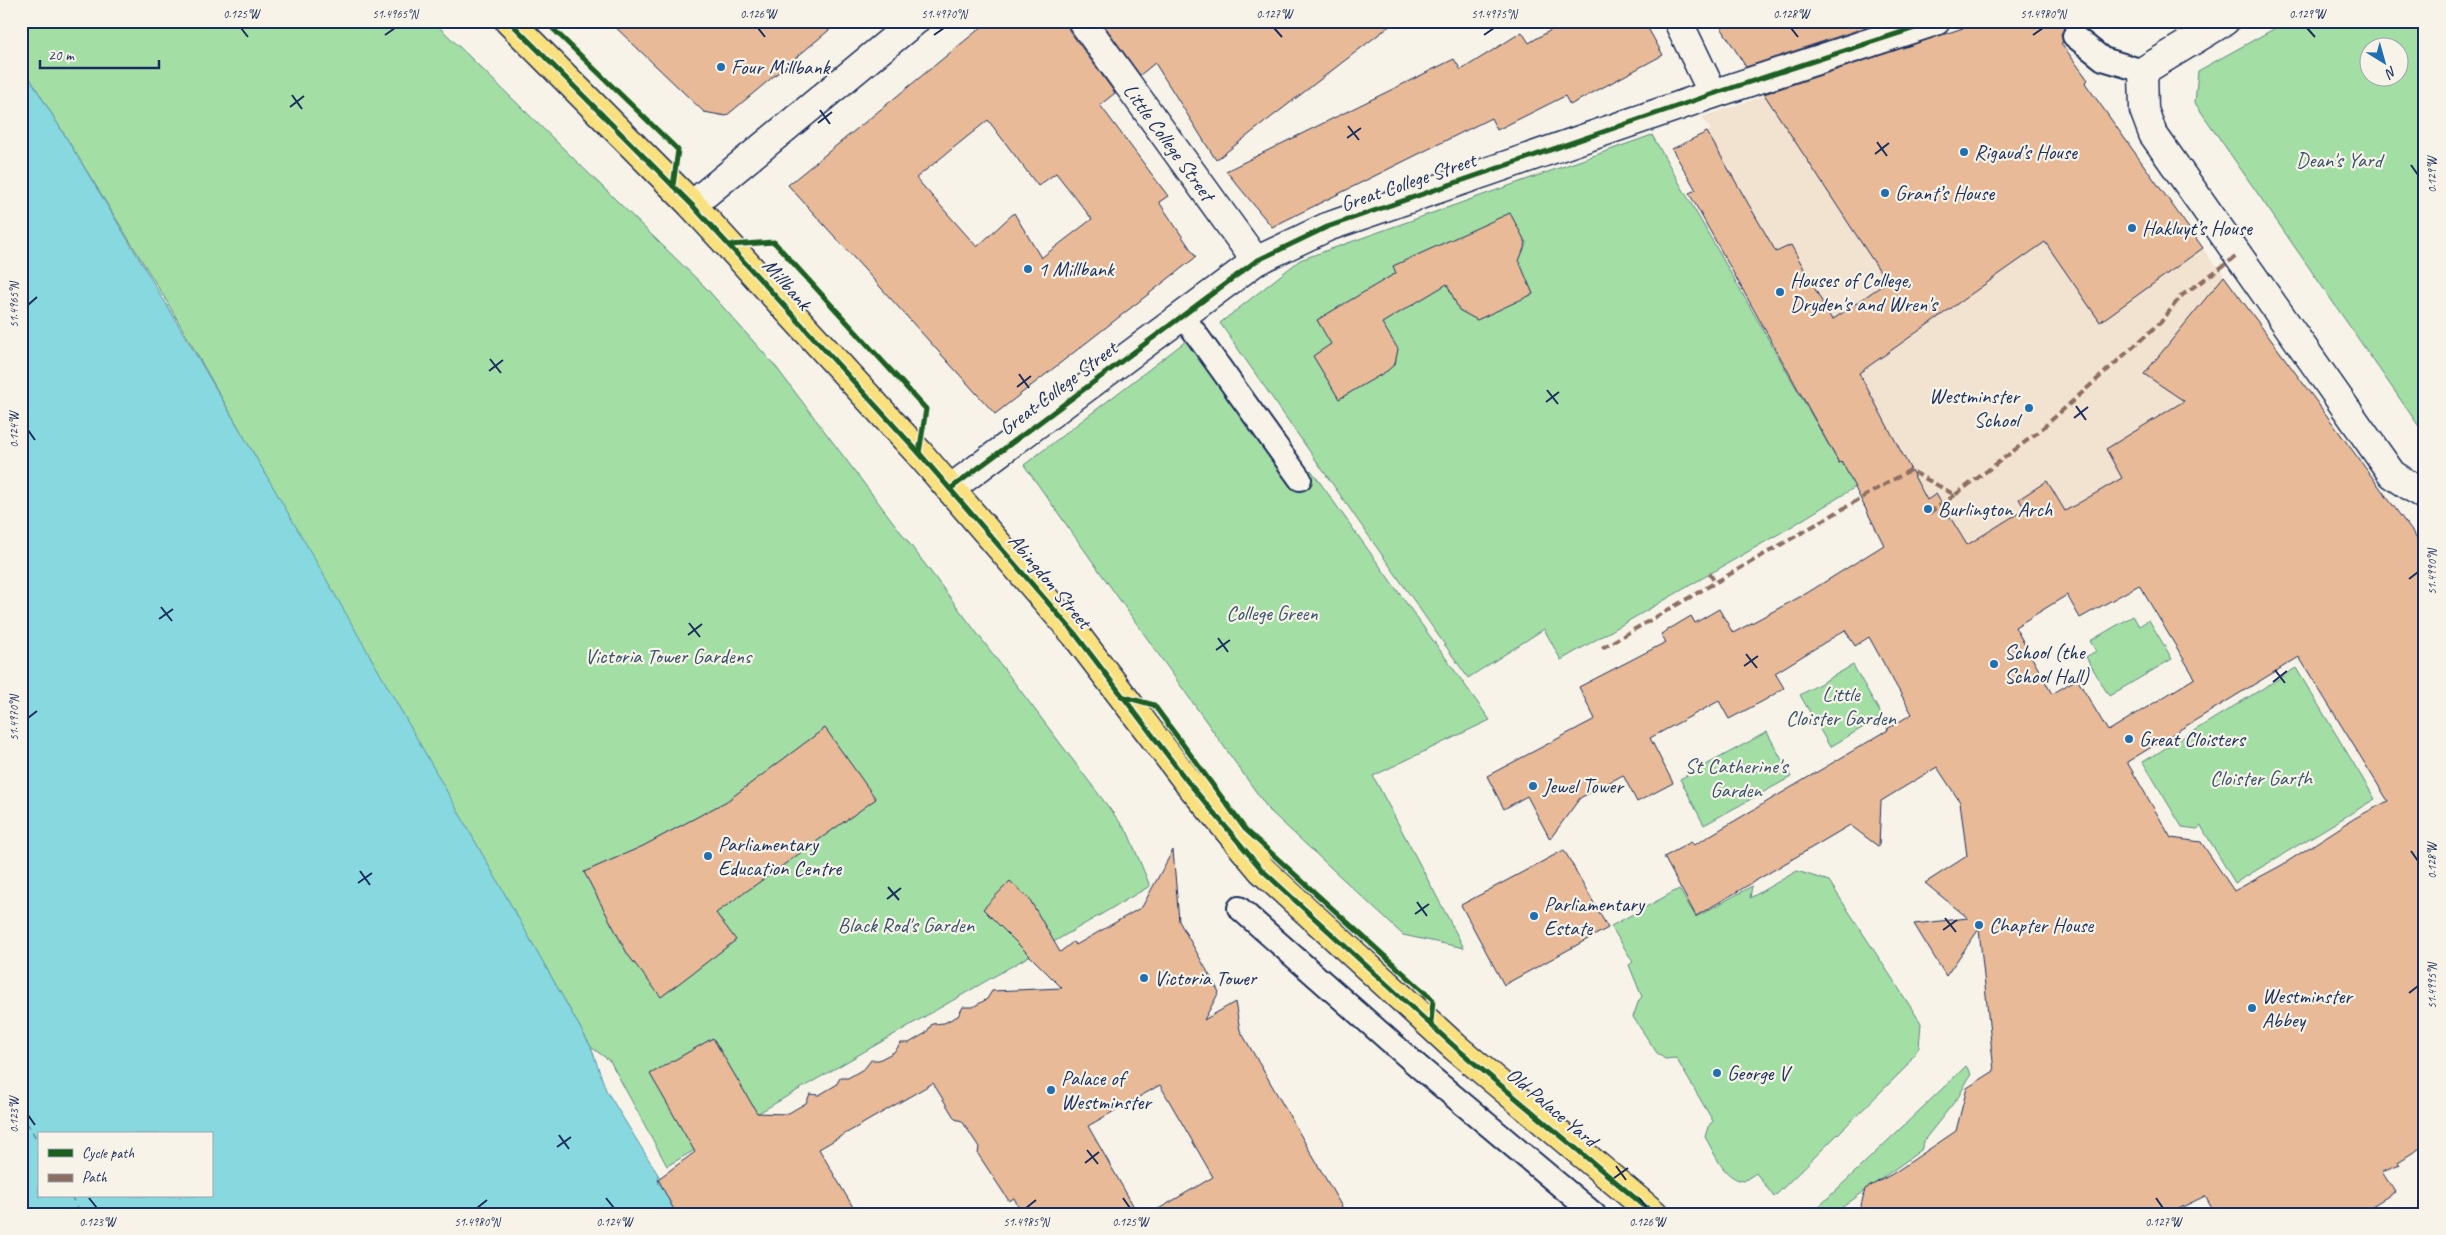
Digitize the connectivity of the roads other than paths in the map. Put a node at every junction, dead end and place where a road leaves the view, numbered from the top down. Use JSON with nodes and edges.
{"nodes":[{"id":1,"x":509,"y":21,"type":"edge"},
{"id":2,"x":915,"y":21,"type":"edge"},
{"id":3,"x":1082,"y":21,"type":"edge"},
{"id":4,"x":1678,"y":21,"type":"edge"},
{"id":5,"x":1936,"y":21,"type":"edge"},
{"id":6,"x":2225,"y":21,"type":"edge"},
{"id":7,"x":2074,"y":36,"type":"dead end"},
{"id":8,"x":2143,"y":71,"type":"junction"},
{"id":9,"x":1714,"y":94,"type":"junction"},
{"id":10,"x":692,"y":205,"type":"junction"},
{"id":11,"x":1256,"y":261,"type":"junction"},
{"id":12,"x":1183,"y":316,"type":"junction"},
{"id":13,"x":1300,"y":479,"type":"dead end"},
{"id":14,"x":950,"y":489,"type":"junction"},
{"id":15,"x":2425,"y":496,"type":"edge"},
{"id":16,"x":1241,"y":846,"type":"joint"},
{"id":17,"x":1239,"y":908,"type":"dead end"},
{"id":18,"x":1594,"y":1214,"type":"edge"},
{"id":19,"x":1654,"y":1214,"type":"edge"}],
"edges":[{"from":1,"to":10,"type":"main road","name":"Millbank"},
{"from":2,"to":10,"type":"street"},
{"from":3,"to":11,"type":"street","name":"Little College Street"},
{"from":4,"to":9,"type":"street"},
{"from":5,"to":9,"type":"street","name":"Great College Street"},
{"from":6,"to":8,"type":"street"},
{"from":7,"to":8,"type":"lane"},
{"from":8,"to":15,"type":"street"},
{"from":9,"to":11,"type":"street","name":"Great College Street"},
{"from":10,"to":14,"type":"main road","name":"Millbank"},
{"from":11,"to":12,"type":"street","name":"Great College Street"},
{"from":12,"to":13,"type":"lane"},
{"from":12,"to":14,"type":"street","name":"Great College Street"},
{"from":14,"to":16,"type":"main road","name":"Abingdon Street"},
{"from":16,"to":19,"type":"main road","name":"Old Palace Yard"},
{"from":17,"to":18,"type":"lane"}]}
